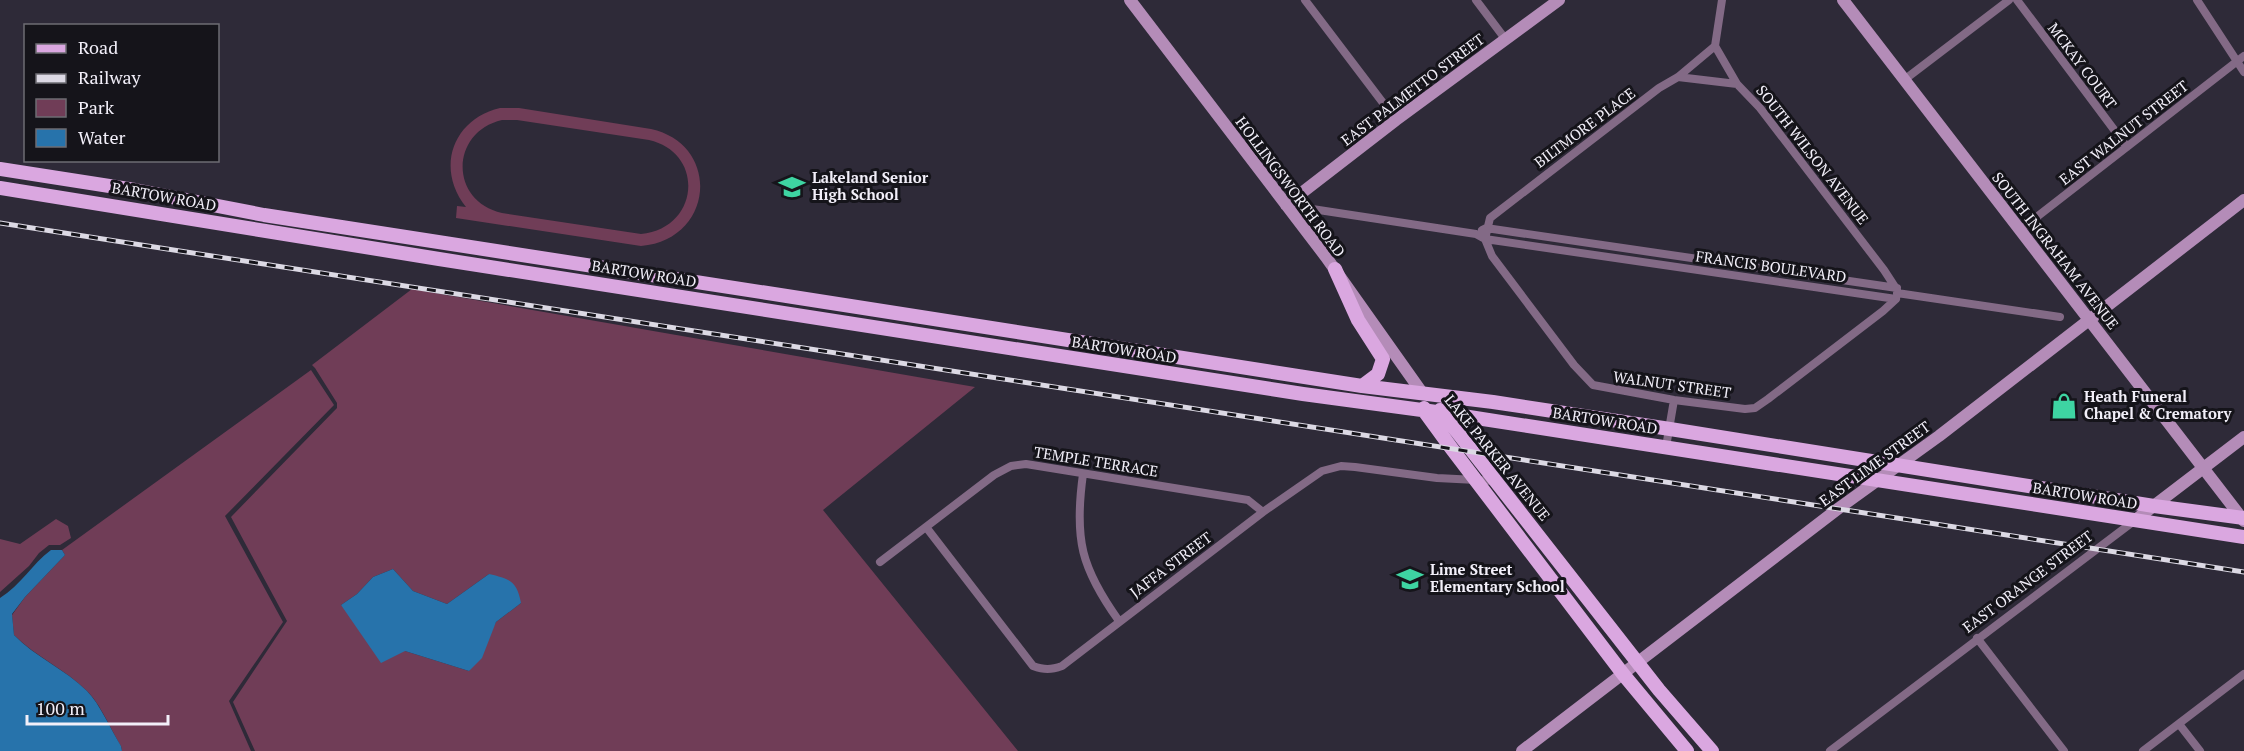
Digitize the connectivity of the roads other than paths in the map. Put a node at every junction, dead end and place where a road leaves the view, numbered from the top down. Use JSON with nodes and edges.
{"nodes":[{"id":1,"x":1130,"y":0,"type":"edge"},
{"id":2,"x":1305,"y":0,"type":"edge"},
{"id":3,"x":1476,"y":0,"type":"edge"},
{"id":4,"x":1559,"y":0,"type":"edge"},
{"id":5,"x":1722,"y":0,"type":"edge"},
{"id":6,"x":1843,"y":0,"type":"edge"},
{"id":7,"x":2009,"y":0,"type":"edge"},
{"id":8,"x":2017,"y":0,"type":"edge"},
{"id":9,"x":2197,"y":0,"type":"edge"},
{"id":10,"x":1506,"y":40,"type":"junction"},
{"id":11,"x":1715,"y":46,"type":"junction"},
{"id":12,"x":2240,"y":59,"type":"edge"},
{"id":13,"x":2244,"y":72,"type":"edge"},
{"id":14,"x":1678,"y":77,"type":"junction"},
{"id":15,"x":1904,"y":80,"type":"junction"},
{"id":16,"x":1737,"y":84,"type":"junction"},
{"id":17,"x":1396,"y":120,"type":"junction"},
{"id":18,"x":2127,"y":147,"type":"junction"},
{"id":19,"x":0,"y":169,"type":"edge"},
{"id":20,"x":90,"y":183,"type":"junction"},
{"id":21,"x":0,"y":188,"type":"edge"},
{"id":22,"x":2244,"y":200,"type":"edge"},
{"id":23,"x":87,"y":201,"type":"junction"},
{"id":24,"x":1286,"y":206,"type":"junction"},
{"id":25,"x":1486,"y":228,"type":"junction"},
{"id":26,"x":2020,"y":230,"type":"junction"},
{"id":27,"x":1476,"y":234,"type":"junction"},
{"id":28,"x":1485,"y":239,"type":"junction"},
{"id":29,"x":1623,"y":248,"type":"junction"},
{"id":30,"x":1621,"y":259,"type":"junction"},
{"id":31,"x":1758,"y":268,"type":"junction"},
{"id":32,"x":1335,"y":269,"type":"junction"},
{"id":33,"x":1757,"y":279,"type":"junction"},
{"id":34,"x":1897,"y":294,"type":"junction"},
{"id":35,"x":794,"y":297,"type":"junction"},
{"id":36,"x":791,"y":314,"type":"junction"},
{"id":37,"x":2060,"y":317,"type":"dead end"},
{"id":38,"x":2088,"y":319,"type":"junction"},
{"id":39,"x":1362,"y":386,"type":"junction"},
{"id":40,"x":1423,"y":394,"type":"junction"},
{"id":41,"x":1674,"y":400,"type":"junction"},
{"id":42,"x":1425,"y":412,"type":"junction"},
{"id":43,"x":1444,"y":413,"type":"junction"},
{"id":44,"x":1670,"y":429,"type":"junction"},
{"id":45,"x":2244,"y":437,"type":"edge"},
{"id":46,"x":1666,"y":447,"type":"junction"},
{"id":47,"x":1899,"y":464,"type":"junction"},
{"id":48,"x":2202,"y":468,"type":"junction"},
{"id":49,"x":1083,"y":474,"type":"junction"},
{"id":50,"x":1475,"y":480,"type":"junction"},
{"id":51,"x":1878,"y":480,"type":"junction"},
{"id":52,"x":1496,"y":481,"type":"junction"},
{"id":53,"x":2154,"y":506,"type":"junction"},
{"id":54,"x":1263,"y":512,"type":"junction"},
{"id":55,"x":2243,"y":519,"type":"edge"},
{"id":56,"x":2134,"y":521,"type":"junction"},
{"id":57,"x":926,"y":527,"type":"junction"},
{"id":58,"x":2244,"y":537,"type":"edge"},
{"id":59,"x":880,"y":562,"type":"dead end"},
{"id":60,"x":1119,"y":621,"type":"junction"},
{"id":61,"x":1977,"y":638,"type":"junction"},
{"id":62,"x":1637,"y":663,"type":"junction"},
{"id":63,"x":1623,"y":674,"type":"junction"},
{"id":64,"x":2244,"y":674,"type":"edge"},
{"id":65,"x":2179,"y":724,"type":"junction"},
{"id":66,"x":1522,"y":751,"type":"edge"},
{"id":67,"x":1687,"y":751,"type":"edge"},
{"id":68,"x":1712,"y":751,"type":"edge"},
{"id":69,"x":1830,"y":751,"type":"edge"},
{"id":70,"x":2064,"y":751,"type":"edge"},
{"id":71,"x":2143,"y":751,"type":"edge"},
{"id":72,"x":2200,"y":751,"type":"edge"}],
"edges":[{"from":1,"to":24,"type":"street","name":"HOLLINGSWORTH ROAD"},
{"from":2,"to":17,"type":"street"},
{"from":3,"to":10,"type":"street"},
{"from":4,"to":10,"type":"street","name":"EAST PALMETTO STREET"},
{"from":5,"to":11,"type":"street"},
{"from":6,"to":15,"type":"street","name":"SOUTH INGRAHAM AVENUE"},
{"from":7,"to":15,"type":"street"},
{"from":8,"to":18,"type":"street","name":"MCKAY COURT"},
{"from":9,"to":12,"type":"street"},
{"from":10,"to":17,"type":"street","name":"EAST PALMETTO STREET"},
{"from":11,"to":14,"type":"street","name":"BILTMORE PLACE"},
{"from":11,"to":16,"type":"street"},
{"from":12,"to":13,"type":"street"},
{"from":12,"to":18,"type":"street","name":"EAST WALNUT STREET"},
{"from":14,"to":16,"type":"street","name":"SOUTH WILSON AVENUE"},
{"from":14,"to":25,"type":"street","name":"BILTMORE PLACE"},
{"from":15,"to":26,"type":"street","name":"SOUTH INGRAHAM AVENUE"},
{"from":16,"to":34,"type":"street","name":"SOUTH WILSON AVENUE"},
{"from":17,"to":24,"type":"street","name":"EAST PALMETTO STREET"},
{"from":18,"to":26,"type":"street","name":"EAST WALNUT STREET"},
{"from":19,"to":20,"type":"main road","name":"BARTOW ROAD"},
{"from":20,"to":23,"type":"street"},
{"from":20,"to":35,"type":"main road","name":"BARTOW ROAD"},
{"from":21,"to":23,"type":"main road","name":"BARTOW ROAD"},
{"from":22,"to":38,"type":"street","name":"EAST LIME STREET"},
{"from":23,"to":36,"type":"main road","name":"BARTOW ROAD"},
{"from":24,"to":27,"type":"street","name":"FRANCIS BOULEVARD"},
{"from":24,"to":32,"type":"street","name":"HOLLINGSWORTH ROAD"},
{"from":25,"to":27,"type":"street"},
{"from":25,"to":28,"type":"street"},
{"from":25,"to":29,"type":"street","name":"FRANCIS BOULEVARD"},
{"from":26,"to":38,"type":"street","name":"SOUTH INGRAHAM AVENUE"},
{"from":27,"to":28,"type":"street","name":"FRANCIS BOULEVARD"},
{"from":28,"to":30,"type":"street","name":"FRANCIS BOULEVARD"},
{"from":28,"to":41,"type":"street","name":"WALNUT STREET"},
{"from":29,"to":30,"type":"street"},
{"from":29,"to":31,"type":"street","name":"FRANCIS BOULEVARD"},
{"from":30,"to":33,"type":"street","name":"FRANCIS BOULEVARD"},
{"from":31,"to":33,"type":"street"},
{"from":31,"to":34,"type":"street","name":"FRANCIS BOULEVARD"},
{"from":32,"to":39,"type":"main road"},
{"from":32,"to":40,"type":"street","name":"HOLLINGSWORTH ROAD"},
{"from":33,"to":34,"type":"street","name":"FRANCIS BOULEVARD"},
{"from":34,"to":37,"type":"street","name":"FRANCIS BOULEVARD"},
{"from":34,"to":41,"type":"street","name":"WALNUT STREET"},
{"from":35,"to":36,"type":"street"},
{"from":35,"to":39,"type":"main road","name":"BARTOW ROAD"},
{"from":36,"to":42,"type":"main road","name":"BARTOW ROAD"},
{"from":38,"to":47,"type":"street","name":"EAST LIME STREET"},
{"from":38,"to":48,"type":"street","name":"SOUTH INGRAHAM AVENUE"},
{"from":39,"to":40,"type":"main road","name":"BARTOW ROAD"},
{"from":40,"to":42,"type":"main road","name":"LAKE PARKER AVENUE"},
{"from":40,"to":43,"type":"main road","name":"LAKE PARKER AVENUE"},
{"from":40,"to":44,"type":"main road","name":"BARTOW ROAD"},
{"from":41,"to":44,"type":"street"},
{"from":42,"to":43,"type":"main road","name":"BARTOW ROAD"},
{"from":42,"to":50,"type":"main road","name":"LAKE PARKER AVENUE"},
{"from":43,"to":46,"type":"main road","name":"BARTOW ROAD"},
{"from":43,"to":52,"type":"main road","name":"LAKE PARKER AVENUE"},
{"from":44,"to":46,"type":"street"},
{"from":44,"to":47,"type":"main road","name":"BARTOW ROAD"},
{"from":45,"to":48,"type":"street","name":"EAST ORANGE STREET"},
{"from":46,"to":51,"type":"main road","name":"BARTOW ROAD"},
{"from":47,"to":51,"type":"street","name":"EAST LIME STREET"},
{"from":47,"to":53,"type":"main road","name":"BARTOW ROAD"},
{"from":48,"to":53,"type":"street","name":"EAST ORANGE STREET"},
{"from":48,"to":55,"type":"street","name":"SOUTH INGRAHAM AVENUE"},
{"from":49,"to":54,"type":"street","name":"TEMPLE TERRACE"},
{"from":49,"to":57,"type":"street","name":"TEMPLE TERRACE"},
{"from":49,"to":60,"type":"street"},
{"from":50,"to":52,"type":"street","name":"JAFFA STREET"},
{"from":50,"to":54,"type":"street","name":"JAFFA STREET"},
{"from":50,"to":63,"type":"main road","name":"LAKE PARKER AVENUE"},
{"from":51,"to":56,"type":"main road","name":"BARTOW ROAD"},
{"from":51,"to":62,"type":"street","name":"EAST LIME STREET"},
{"from":52,"to":62,"type":"main road","name":"LAKE PARKER AVENUE"},
{"from":53,"to":55,"type":"main road","name":"BARTOW ROAD"},
{"from":53,"to":56,"type":"street","name":"EAST ORANGE STREET"},
{"from":54,"to":60,"type":"street","name":"JAFFA STREET"},
{"from":56,"to":58,"type":"main road","name":"BARTOW ROAD"},
{"from":56,"to":61,"type":"street","name":"EAST ORANGE STREET"},
{"from":57,"to":59,"type":"street","name":"TEMPLE TERRACE"},
{"from":57,"to":60,"type":"street","name":"JAFFA STREET"},
{"from":61,"to":69,"type":"street","name":"EAST ORANGE STREET"},
{"from":61,"to":70,"type":"street"},
{"from":62,"to":63,"type":"street","name":"EAST LIME STREET"},
{"from":62,"to":68,"type":"main road","name":"LAKE PARKER AVENUE"},
{"from":63,"to":66,"type":"street","name":"EAST LIME STREET"},
{"from":63,"to":67,"type":"main road","name":"LAKE PARKER AVENUE"},
{"from":64,"to":65,"type":"street"},
{"from":65,"to":71,"type":"street"},
{"from":65,"to":72,"type":"street"}]}
